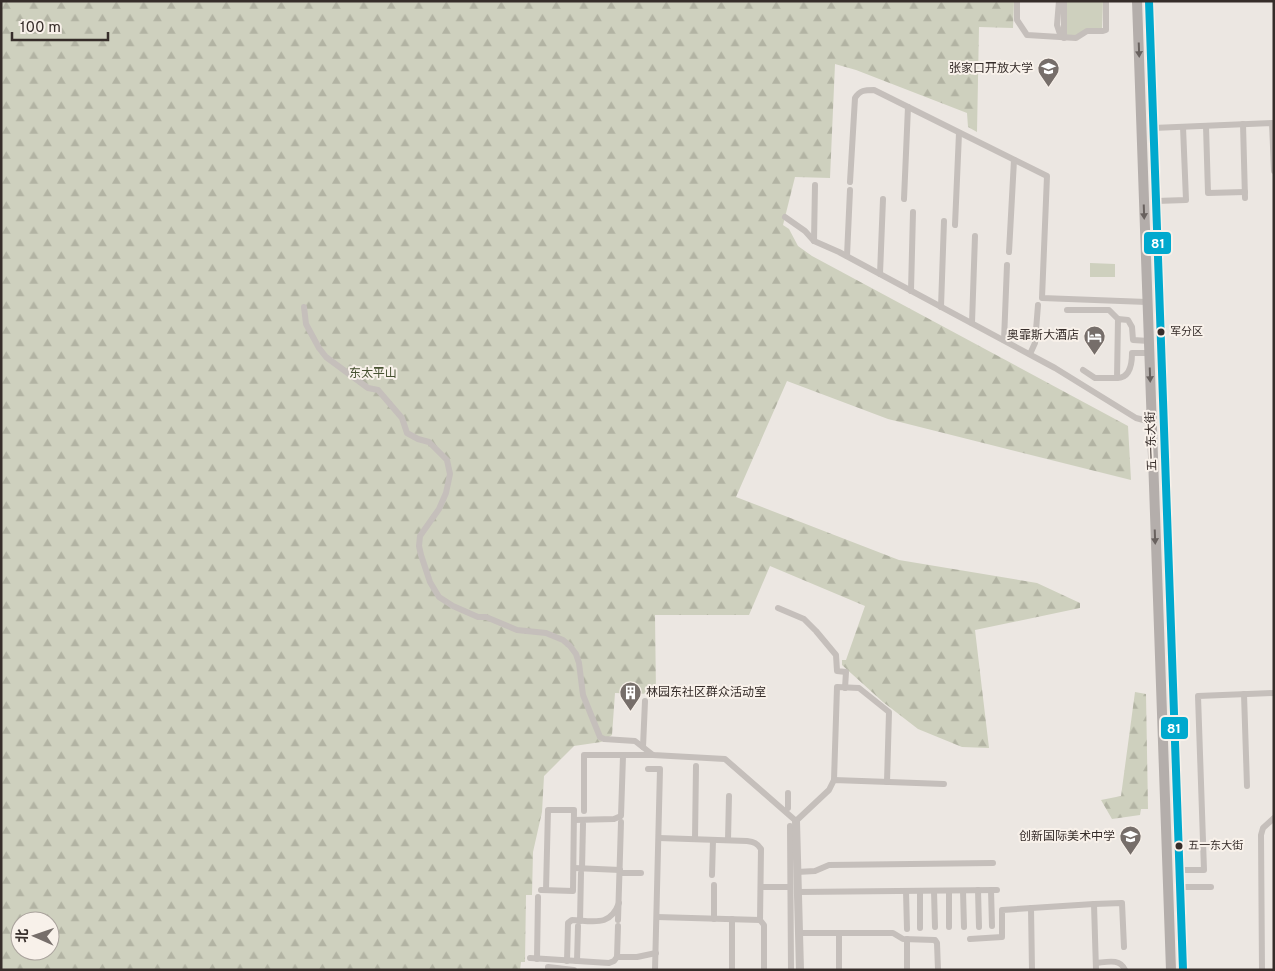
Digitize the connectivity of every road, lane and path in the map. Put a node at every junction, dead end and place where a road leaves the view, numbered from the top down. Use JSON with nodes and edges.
{"nodes":[{"id":1,"x":1017,"y":1,"type":"edge"},
{"id":2,"x":1059,"y":1,"type":"edge"},
{"id":3,"x":1064,"y":1,"type":"edge"},
{"id":4,"x":1106,"y":1,"type":"edge"},
{"id":5,"x":1137,"y":1,"type":"edge"},
{"id":6,"x":1149,"y":1,"type":"edge"},
{"id":7,"x":1062,"y":38,"type":"junction"},
{"id":8,"x":908,"y":107,"type":"junction"},
{"id":9,"x":1243,"y":124,"type":"junction"},
{"id":10,"x":1206,"y":126,"type":"junction"},
{"id":11,"x":1183,"y":127,"type":"junction"},
{"id":12,"x":1153,"y":128,"type":"junction"},
{"id":13,"x":959,"y":133,"type":"junction"},
{"id":14,"x":1014,"y":160,"type":"junction"},
{"id":15,"x":1274,"y":171,"type":"edge"},
{"id":16,"x":850,"y":182,"type":"dead end"},
{"id":17,"x":815,"y":185,"type":"dead end"},
{"id":18,"x":850,"y":190,"type":"dead end"},
{"id":19,"x":883,"y":199,"type":"dead end"},
{"id":20,"x":904,"y":199,"type":"dead end"},
{"id":21,"x":1156,"y":201,"type":"junction"},
{"id":22,"x":913,"y":212,"type":"dead end"},
{"id":23,"x":785,"y":217,"type":"dead end"},
{"id":24,"x":944,"y":221,"type":"dead end"},
{"id":25,"x":955,"y":225,"type":"dead end"},
{"id":26,"x":975,"y":236,"type":"dead end"},
{"id":27,"x":814,"y":241,"type":"junction"},
{"id":28,"x":1146,"y":251,"type":"junction"},
{"id":29,"x":1158,"y":251,"type":"junction"},
{"id":30,"x":1009,"y":252,"type":"dead end"},
{"id":31,"x":847,"y":256,"type":"junction"},
{"id":32,"x":1007,"y":265,"type":"dead end"},
{"id":33,"x":880,"y":274,"type":"junction"},
{"id":34,"x":911,"y":291,"type":"junction"},
{"id":35,"x":1147,"y":302,"type":"junction"},
{"id":36,"x":1038,"y":305,"type":"dead end"},
{"id":37,"x":304,"y":307,"type":"dead end"},
{"id":38,"x":942,"y":307,"type":"junction"},
{"id":39,"x":1067,"y":310,"type":"dead end"},
{"id":40,"x":1118,"y":319,"type":"junction"},
{"id":41,"x":972,"y":323,"type":"junction"},
{"id":42,"x":1004,"y":340,"type":"junction"},
{"id":43,"x":1149,"y":341,"type":"junction"},
{"id":44,"x":1149,"y":353,"type":"junction"},
{"id":45,"x":1030,"y":354,"type":"junction"},
{"id":46,"x":1083,"y":370,"type":"dead end"},
{"id":47,"x":1117,"y":378,"type":"junction"},
{"id":48,"x":1151,"y":422,"type":"junction"},
{"id":49,"x":1164,"y":422,"type":"junction"},
{"id":50,"x":778,"y":608,"type":"dead end"},
{"id":51,"x":845,"y":688,"type":"junction"},
{"id":52,"x":1274,"y":693,"type":"edge"},
{"id":53,"x":1244,"y":694,"type":"junction"},
{"id":54,"x":645,"y":701,"type":"dead end"},
{"id":55,"x":643,"y":747,"type":"junction"},
{"id":56,"x":653,"y":755,"type":"junction"},
{"id":57,"x":623,"y":756,"type":"junction"},
{"id":58,"x":696,"y":766,"type":"dead end"},
{"id":59,"x":648,"y":769,"type":"dead end"},
{"id":60,"x":834,"y":780,"type":"junction"},
{"id":61,"x":887,"y":782,"type":"junction"},
{"id":62,"x":944,"y":784,"type":"dead end"},
{"id":63,"x":1247,"y":786,"type":"dead end"},
{"id":64,"x":729,"y":796,"type":"dead end"},
{"id":65,"x":778,"y":805,"type":"junction"},
{"id":66,"x":788,"y":808,"type":"dead end"},
{"id":67,"x":584,"y":811,"type":"dead end"},
{"id":68,"x":1274,"y":818,"type":"edge"},
{"id":69,"x":574,"y":820,"type":"junction"},
{"id":70,"x":621,"y":822,"type":"dead end"},
{"id":71,"x":793,"y":823,"type":"junction"},
{"id":72,"x":583,"y":824,"type":"dead end"},
{"id":73,"x":659,"y":838,"type":"junction"},
{"id":74,"x":694,"y":839,"type":"junction"},
{"id":75,"x":713,"y":840,"type":"junction"},
{"id":76,"x":728,"y":840,"type":"junction"},
{"id":77,"x":993,"y":863,"type":"dead end"},
{"id":78,"x":574,"y":868,"type":"junction"},
{"id":79,"x":1180,"y":870,"type":"junction"},
{"id":80,"x":581,"y":871,"type":"junction"},
{"id":81,"x":620,"y":871,"type":"junction"},
{"id":82,"x":797,"y":872,"type":"junction"},
{"id":83,"x":641,"y":873,"type":"dead end"},
{"id":84,"x":712,"y":875,"type":"dead end"},
{"id":85,"x":714,"y":884,"type":"dead end"},
{"id":86,"x":761,"y":887,"type":"junction"},
{"id":87,"x":790,"y":887,"type":"junction"},
{"id":88,"x":1180,"y":887,"type":"junction"},
{"id":89,"x":1211,"y":887,"type":"dead end"},
{"id":90,"x":963,"y":890,"type":"junction"},
{"id":91,"x":978,"y":890,"type":"junction"},
{"id":92,"x":906,"y":891,"type":"junction"},
{"id":93,"x":920,"y":891,"type":"junction"},
{"id":94,"x":934,"y":891,"type":"junction"},
{"id":95,"x":949,"y":891,"type":"junction"},
{"id":96,"x":798,"y":892,"type":"junction"},
{"id":97,"x":538,"y":898,"type":"dead end"},
{"id":98,"x":619,"y":902,"type":"junction"},
{"id":99,"x":1094,"y":904,"type":"junction"},
{"id":100,"x":1031,"y":908,"type":"junction"},
{"id":101,"x":657,"y":917,"type":"junction"},
{"id":102,"x":714,"y":919,"type":"junction"},
{"id":103,"x":732,"y":919,"type":"junction"},
{"id":104,"x":760,"y":920,"type":"junction"},
{"id":105,"x":579,"y":923,"type":"junction"},
{"id":106,"x":992,"y":926,"type":"dead end"},
{"id":107,"x":935,"y":927,"type":"dead end"},
{"id":108,"x":950,"y":927,"type":"dead end"},
{"id":109,"x":964,"y":927,"type":"dead end"},
{"id":110,"x":979,"y":927,"type":"dead end"},
{"id":111,"x":920,"y":928,"type":"dead end"},
{"id":112,"x":907,"y":929,"type":"dead end"},
{"id":113,"x":800,"y":933,"type":"junction"},
{"id":114,"x":839,"y":933,"type":"junction"},
{"id":115,"x":970,"y":938,"type":"dead end"},
{"id":116,"x":907,"y":939,"type":"junction"},
{"id":117,"x":1124,"y":947,"type":"dead end"},
{"id":118,"x":656,"y":953,"type":"junction"},
{"id":119,"x":617,"y":957,"type":"junction"},
{"id":120,"x":567,"y":961,"type":"junction"},
{"id":121,"x":577,"y":961,"type":"junction"},
{"id":122,"x":1096,"y":966,"type":"edge"},
{"id":123,"x":548,"y":970,"type":"edge"},
{"id":124,"x":574,"y":970,"type":"edge"},
{"id":125,"x":655,"y":970,"type":"edge"},
{"id":126,"x":732,"y":970,"type":"edge"},
{"id":127,"x":764,"y":970,"type":"edge"},
{"id":128,"x":791,"y":970,"type":"edge"},
{"id":129,"x":800,"y":970,"type":"edge"},
{"id":130,"x":839,"y":970,"type":"edge"},
{"id":131,"x":907,"y":970,"type":"edge"},
{"id":132,"x":938,"y":970,"type":"edge"},
{"id":133,"x":1032,"y":970,"type":"edge"},
{"id":134,"x":1125,"y":970,"type":"edge"},
{"id":135,"x":1170,"y":970,"type":"edge"},
{"id":136,"x":1183,"y":970,"type":"edge"},
{"id":137,"x":1262,"y":970,"type":"edge"}],
"edges":[{"from":1,"to":7,"type":"street"},
{"from":2,"to":7,"type":"street"},
{"from":3,"to":7,"type":"street"},
{"from":4,"to":7,"type":"street"},
{"from":5,"to":28,"type":"main road","name":"五一东大街","one_way":true},
{"from":6,"to":12,"type":"main road","name":"五一东大街"},
{"from":8,"to":13,"type":"street"},
{"from":8,"to":16,"type":"street"},
{"from":8,"to":20,"type":"street"},
{"from":9,"to":10,"type":"street"},
{"from":9,"to":10,"type":"street"},
{"from":9,"to":15,"type":"street"},
{"from":10,"to":11,"type":"street"},
{"from":11,"to":12,"type":"street"},
{"from":11,"to":21,"type":"street"},
{"from":12,"to":21,"type":"main road","name":"五一东大街"},
{"from":13,"to":14,"type":"street"},
{"from":13,"to":25,"type":"street"},
{"from":14,"to":30,"type":"street"},
{"from":14,"to":35,"type":"street"},
{"from":17,"to":27,"type":"street"},
{"from":18,"to":31,"type":"street"},
{"from":19,"to":33,"type":"street"},
{"from":21,"to":29,"type":"main road","name":"五一东大街"},
{"from":22,"to":34,"type":"street"},
{"from":23,"to":27,"type":"street"},
{"from":24,"to":38,"type":"street"},
{"from":26,"to":41,"type":"street"},
{"from":27,"to":31,"type":"street"},
{"from":28,"to":29,"type":"main road"},
{"from":28,"to":35,"type":"main road","name":"五一东大街"},
{"from":29,"to":49,"type":"main road","name":"五一东大街"},
{"from":31,"to":33,"type":"street"},
{"from":32,"to":42,"type":"street"},
{"from":33,"to":34,"type":"street"},
{"from":34,"to":38,"type":"street"},
{"from":35,"to":43,"type":"main road","name":"五一东大街"},
{"from":36,"to":45,"type":"street"},
{"from":37,"to":55,"type":"street"},
{"from":38,"to":41,"type":"street"},
{"from":39,"to":40,"type":"street"},
{"from":40,"to":43,"type":"street"},
{"from":40,"to":47,"type":"street"},
{"from":41,"to":42,"type":"street"},
{"from":42,"to":45,"type":"street"},
{"from":43,"to":44,"type":"main road","name":"五一东大街"},
{"from":44,"to":47,"type":"street"},
{"from":44,"to":48,"type":"main road","name":"五一东大街","one_way":true},
{"from":45,"to":48,"type":"street"},
{"from":46,"to":47,"type":"street"},
{"from":48,"to":49,"type":"main road"},
{"from":48,"to":135,"type":"main road","name":"五一东大街","one_way":true},
{"from":49,"to":79,"type":"main road","name":"五一东大街"},
{"from":50,"to":51,"type":"street"},
{"from":51,"to":60,"type":"street"},
{"from":51,"to":61,"type":"street"},
{"from":52,"to":53,"type":"street"},
{"from":53,"to":63,"type":"street"},
{"from":53,"to":79,"type":"street"},
{"from":54,"to":55,"type":"street"},
{"from":55,"to":56,"type":"street"},
{"from":56,"to":57,"type":"street"},
{"from":56,"to":65,"type":"street"},
{"from":57,"to":67,"type":"street"},
{"from":57,"to":69,"type":"street"},
{"from":58,"to":74,"type":"street"},
{"from":59,"to":73,"type":"street"},
{"from":60,"to":61,"type":"street"},
{"from":60,"to":71,"type":"street"},
{"from":61,"to":62,"type":"street"},
{"from":64,"to":76,"type":"street"},
{"from":65,"to":66,"type":"street"},
{"from":65,"to":71,"type":"street"},
{"from":68,"to":137,"type":"street"},
{"from":69,"to":78,"type":"street"},
{"from":69,"to":78,"type":"street"},
{"from":70,"to":81,"type":"street"},
{"from":71,"to":82,"type":"street"},
{"from":71,"to":87,"type":"street"},
{"from":72,"to":80,"type":"street"},
{"from":73,"to":74,"type":"street"},
{"from":73,"to":101,"type":"street"},
{"from":74,"to":75,"type":"street"},
{"from":75,"to":76,"type":"street"},
{"from":75,"to":84,"type":"street"},
{"from":76,"to":86,"type":"street"},
{"from":77,"to":82,"type":"street"},
{"from":78,"to":80,"type":"street"},
{"from":79,"to":88,"type":"main road","name":"五一东大街"},
{"from":80,"to":81,"type":"street"},
{"from":80,"to":105,"type":"street"},
{"from":81,"to":83,"type":"street"},
{"from":81,"to":98,"type":"street"},
{"from":82,"to":96,"type":"street"},
{"from":85,"to":102,"type":"street"},
{"from":86,"to":87,"type":"street"},
{"from":86,"to":104,"type":"street"},
{"from":87,"to":128,"type":"street"},
{"from":88,"to":89,"type":"street"},
{"from":88,"to":136,"type":"main road","name":"五一东大街"},
{"from":90,"to":91,"type":"street"},
{"from":90,"to":95,"type":"street"},
{"from":90,"to":109,"type":"street"},
{"from":91,"to":106,"type":"street"},
{"from":91,"to":110,"type":"street"},
{"from":92,"to":93,"type":"street"},
{"from":92,"to":96,"type":"street"},
{"from":92,"to":112,"type":"street"},
{"from":93,"to":94,"type":"street"},
{"from":93,"to":111,"type":"street"},
{"from":94,"to":95,"type":"street"},
{"from":94,"to":107,"type":"street"},
{"from":95,"to":108,"type":"street"},
{"from":96,"to":113,"type":"street"},
{"from":97,"to":120,"type":"street"},
{"from":98,"to":105,"type":"street"},
{"from":98,"to":119,"type":"street"},
{"from":99,"to":100,"type":"street"},
{"from":99,"to":117,"type":"street"},
{"from":99,"to":122,"type":"street"},
{"from":100,"to":115,"type":"street"},
{"from":100,"to":133,"type":"street"},
{"from":101,"to":102,"type":"street"},
{"from":101,"to":118,"type":"street"},
{"from":102,"to":103,"type":"street"},
{"from":103,"to":104,"type":"street"},
{"from":103,"to":126,"type":"street"},
{"from":104,"to":127,"type":"street"},
{"from":105,"to":120,"type":"street"},
{"from":105,"to":121,"type":"street"},
{"from":113,"to":114,"type":"street"},
{"from":113,"to":129,"type":"street"},
{"from":114,"to":116,"type":"street"},
{"from":114,"to":130,"type":"street"},
{"from":116,"to":131,"type":"street"},
{"from":116,"to":132,"type":"street"},
{"from":118,"to":119,"type":"street"},
{"from":118,"to":125,"type":"street"},
{"from":119,"to":121,"type":"street"},
{"from":120,"to":121,"type":"street"},
{"from":122,"to":134,"type":"street"},
{"from":123,"to":124,"type":"street"}]}
